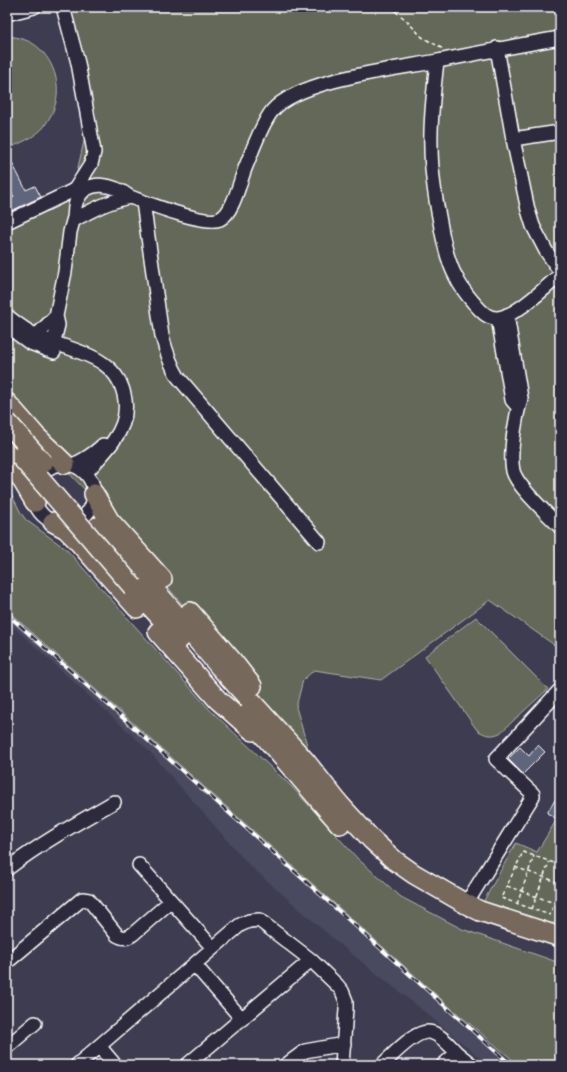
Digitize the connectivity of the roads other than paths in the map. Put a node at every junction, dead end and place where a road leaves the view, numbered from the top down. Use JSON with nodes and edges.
{"nodes":[{"id":1,"x":34,"y":7,"type":"edge"},
{"id":2,"x":63,"y":7,"type":"edge"},
{"id":3,"x":7,"y":14,"type":"edge"},
{"id":4,"x":560,"y":38,"type":"edge"},
{"id":5,"x":497,"y":48,"type":"junction"},
{"id":6,"x":437,"y":61,"type":"junction"},
{"id":7,"x":560,"y":132,"type":"edge"},
{"id":8,"x":513,"y":139,"type":"junction"},
{"id":9,"x":130,"y":197,"type":"junction"},
{"id":10,"x":144,"y":202,"type":"junction"},
{"id":11,"x":74,"y":220,"type":"junction"},
{"id":12,"x":7,"y":222,"type":"edge"},
{"id":13,"x":560,"y":271,"type":"edge"},
{"id":14,"x":560,"y":275,"type":"edge"},
{"id":15,"x":7,"y":316,"type":"edge"},
{"id":16,"x":56,"y":316,"type":"junction"},
{"id":17,"x":503,"y":316,"type":"junction"},
{"id":18,"x":7,"y":326,"type":"edge"},
{"id":19,"x":33,"y":339,"type":"junction"},
{"id":20,"x":49,"y":346,"type":"junction"},
{"id":21,"x":7,"y":403,"type":"edge"},
{"id":22,"x":7,"y":422,"type":"edge"},
{"id":23,"x":7,"y":441,"type":"edge"},
{"id":24,"x":7,"y":460,"type":"edge"},
{"id":25,"x":68,"y":464,"type":"junction"},
{"id":26,"x":86,"y":474,"type":"junction"},
{"id":27,"x":94,"y":494,"type":"junction"},
{"id":28,"x":35,"y":502,"type":"junction"},
{"id":29,"x":53,"y":522,"type":"junction"},
{"id":30,"x":560,"y":527,"type":"edge"},
{"id":31,"x":319,"y":542,"type":"dead end"},
{"id":32,"x":215,"y":670,"type":"junction"},
{"id":33,"x":560,"y":690,"type":"edge"},
{"id":34,"x":283,"y":758,"type":"junction"},
{"id":35,"x":306,"y":762,"type":"junction"},
{"id":36,"x":114,"y":802,"type":"dead end"},
{"id":37,"x":139,"y":865,"type":"dead end"},
{"id":38,"x":7,"y":869,"type":"edge"},
{"id":39,"x":171,"y":901,"type":"junction"},
{"id":40,"x":466,"y":904,"type":"junction"},
{"id":41,"x":560,"y":937,"type":"edge"},
{"id":42,"x":213,"y":948,"type":"junction"},
{"id":43,"x":560,"y":949,"type":"edge"},
{"id":44,"x":311,"y":960,"type":"junction"},
{"id":45,"x":7,"y":962,"type":"edge"},
{"id":46,"x":195,"y":965,"type":"junction"},
{"id":47,"x":242,"y":1019,"type":"junction"},
{"id":48,"x":36,"y":1023,"type":"dead end"},
{"id":49,"x":344,"y":1044,"type":"junction"},
{"id":50,"x":99,"y":1046,"type":"junction"},
{"id":51,"x":7,"y":1047,"type":"edge"},
{"id":52,"x":457,"y":1052,"type":"junction"},
{"id":53,"x":77,"y":1065,"type":"edge"},
{"id":54,"x":115,"y":1065,"type":"edge"},
{"id":55,"x":187,"y":1065,"type":"edge"},
{"id":56,"x":286,"y":1065,"type":"edge"},
{"id":57,"x":342,"y":1065,"type":"edge"},
{"id":58,"x":382,"y":1065,"type":"edge"},
{"id":59,"x":443,"y":1065,"type":"edge"},
{"id":60,"x":472,"y":1065,"type":"edge"}],
"edges":[{"from":1,"to":3,"type":"street"},
{"from":2,"to":12,"type":"street"},
{"from":4,"to":5,"type":"street"},
{"from":5,"to":6,"type":"street"},
{"from":5,"to":8,"type":"street"},
{"from":6,"to":10,"type":"street"},
{"from":6,"to":17,"type":"street"},
{"from":7,"to":8,"type":"street"},
{"from":8,"to":13,"type":"street"},
{"from":9,"to":10,"type":"street"},
{"from":9,"to":11,"type":"street"},
{"from":9,"to":11,"type":"street"},
{"from":10,"to":31,"type":"street"},
{"from":11,"to":16,"type":"street"},
{"from":14,"to":17,"type":"street"},
{"from":15,"to":19,"type":"street"},
{"from":16,"to":19,"type":"street"},
{"from":16,"to":20,"type":"street"},
{"from":17,"to":30,"type":"street"},
{"from":18,"to":19,"type":"street"},
{"from":19,"to":20,"type":"street"},
{"from":20,"to":25,"type":"street"},
{"from":20,"to":26,"type":"street"},
{"from":21,"to":25,"type":"highway"},
{"from":22,"to":32,"type":"highway","bridge":true},
{"from":23,"to":32,"type":"highway","bridge":true},
{"from":24,"to":28,"type":"highway"},
{"from":25,"to":26,"type":"street"},
{"from":25,"to":28,"type":"street"},
{"from":26,"to":27,"type":"street"},
{"from":27,"to":29,"type":"street"},
{"from":27,"to":35,"type":"highway"},
{"from":28,"to":29,"type":"street"},
{"from":29,"to":34,"type":"highway"},
{"from":32,"to":34,"type":"highway"},
{"from":32,"to":35,"type":"highway"},
{"from":33,"to":40,"type":"street"},
{"from":34,"to":43,"type":"highway"},
{"from":35,"to":40,"type":"highway"},
{"from":36,"to":38,"type":"street"},
{"from":37,"to":39,"type":"street"},
{"from":39,"to":42,"type":"street"},
{"from":39,"to":45,"type":"street"},
{"from":40,"to":41,"type":"highway"},
{"from":42,"to":44,"type":"street"},
{"from":42,"to":46,"type":"street"},
{"from":44,"to":47,"type":"street"},
{"from":44,"to":49,"type":"street"},
{"from":46,"to":47,"type":"street"},
{"from":46,"to":50,"type":"street"},
{"from":47,"to":55,"type":"street"},
{"from":48,"to":51,"type":"street"},
{"from":49,"to":56,"type":"street"},
{"from":49,"to":57,"type":"street"},
{"from":50,"to":53,"type":"street"},
{"from":50,"to":54,"type":"street"},
{"from":52,"to":58,"type":"street"},
{"from":52,"to":59,"type":"street"},
{"from":52,"to":60,"type":"street"}]}
